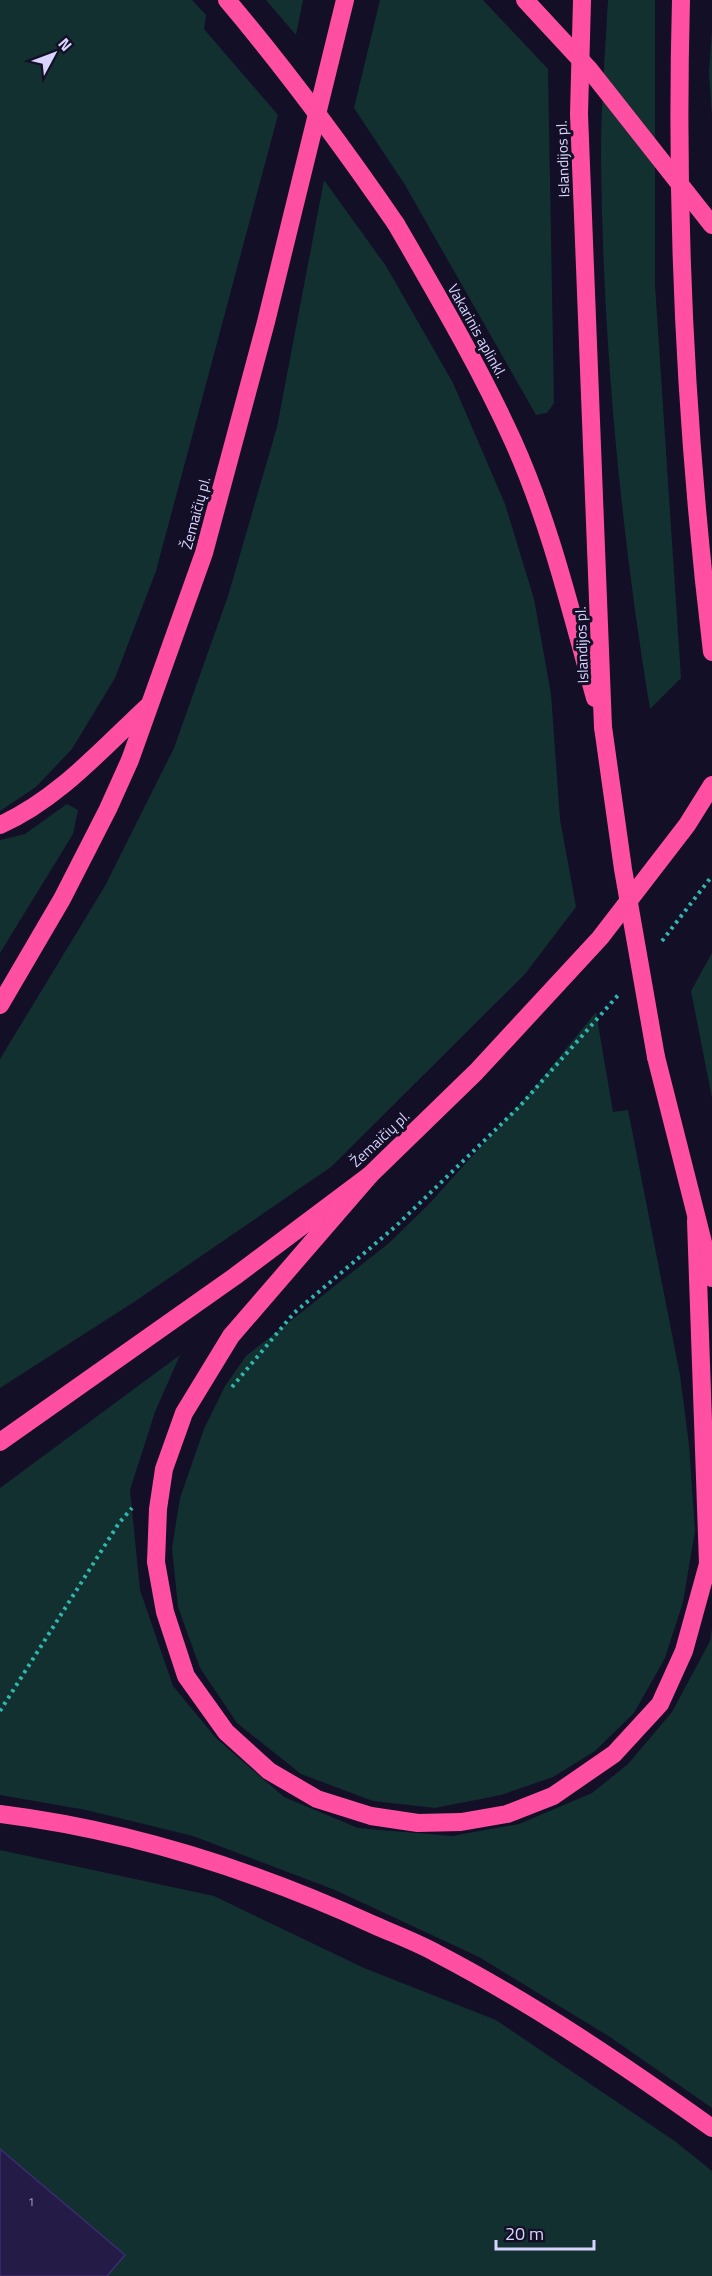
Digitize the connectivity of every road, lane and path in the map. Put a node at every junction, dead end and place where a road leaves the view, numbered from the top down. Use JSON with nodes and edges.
{"nodes":[{"id":1,"x":227,"y":0,"type":"edge"},
{"id":2,"x":345,"y":0,"type":"edge"},
{"id":3,"x":525,"y":0,"type":"edge"},
{"id":4,"x":582,"y":0,"type":"edge"},
{"id":5,"x":681,"y":0,"type":"edge"},
{"id":6,"x":712,"y":225,"type":"edge"},
{"id":7,"x":712,"y":652,"type":"edge"},
{"id":8,"x":151,"y":704,"type":"junction"},
{"id":9,"x":603,"y":727,"type":"junction"},
{"id":10,"x":712,"y":785,"type":"edge"},
{"id":11,"x":0,"y":825,"type":"edge"},
{"id":12,"x":712,"y":876,"type":"edge"},
{"id":13,"x":656,"y":949,"type":"dead end"},
{"id":14,"x":627,"y":985,"type":"dead end"},
{"id":15,"x":0,"y":1005,"type":"edge"},
{"id":16,"x":370,"y":1175,"type":"junction"},
{"id":17,"x":696,"y":1221,"type":"junction"},
{"id":18,"x":712,"y":1278,"type":"edge"},
{"id":19,"x":225,"y":1396,"type":"dead end"},
{"id":20,"x":0,"y":1442,"type":"edge"},
{"id":21,"x":134,"y":1505,"type":"dead end"},
{"id":22,"x":0,"y":1711,"type":"edge"},
{"id":23,"x":0,"y":1814,"type":"edge"},
{"id":24,"x":712,"y":2128,"type":"edge"}],
"edges":[{"from":1,"to":9,"type":"highway","name":"Vakarinis aplinkl.","bridge":true},
{"from":2,"to":8,"type":"highway","name":"Žemaičių pl."},
{"from":3,"to":6,"type":"highway","bridge":true},
{"from":4,"to":9,"type":"highway","name":"Islandijos pl."},
{"from":5,"to":7,"type":"highway"},
{"from":8,"to":11,"type":"highway"},
{"from":8,"to":15,"type":"highway","name":"Žemaičių pl."},
{"from":9,"to":17,"type":"highway","name":"Islandijos pl.","bridge":true},
{"from":10,"to":16,"type":"highway","name":"Žemaičių pl."},
{"from":12,"to":13,"type":"path"},
{"from":14,"to":19,"type":"path"},
{"from":16,"to":17,"type":"highway"},
{"from":16,"to":20,"type":"highway","name":"Žemaičių pl."},
{"from":17,"to":18,"type":"highway","name":"Islandijos pl."},
{"from":21,"to":22,"type":"path"},
{"from":23,"to":24,"type":"highway"}]}
